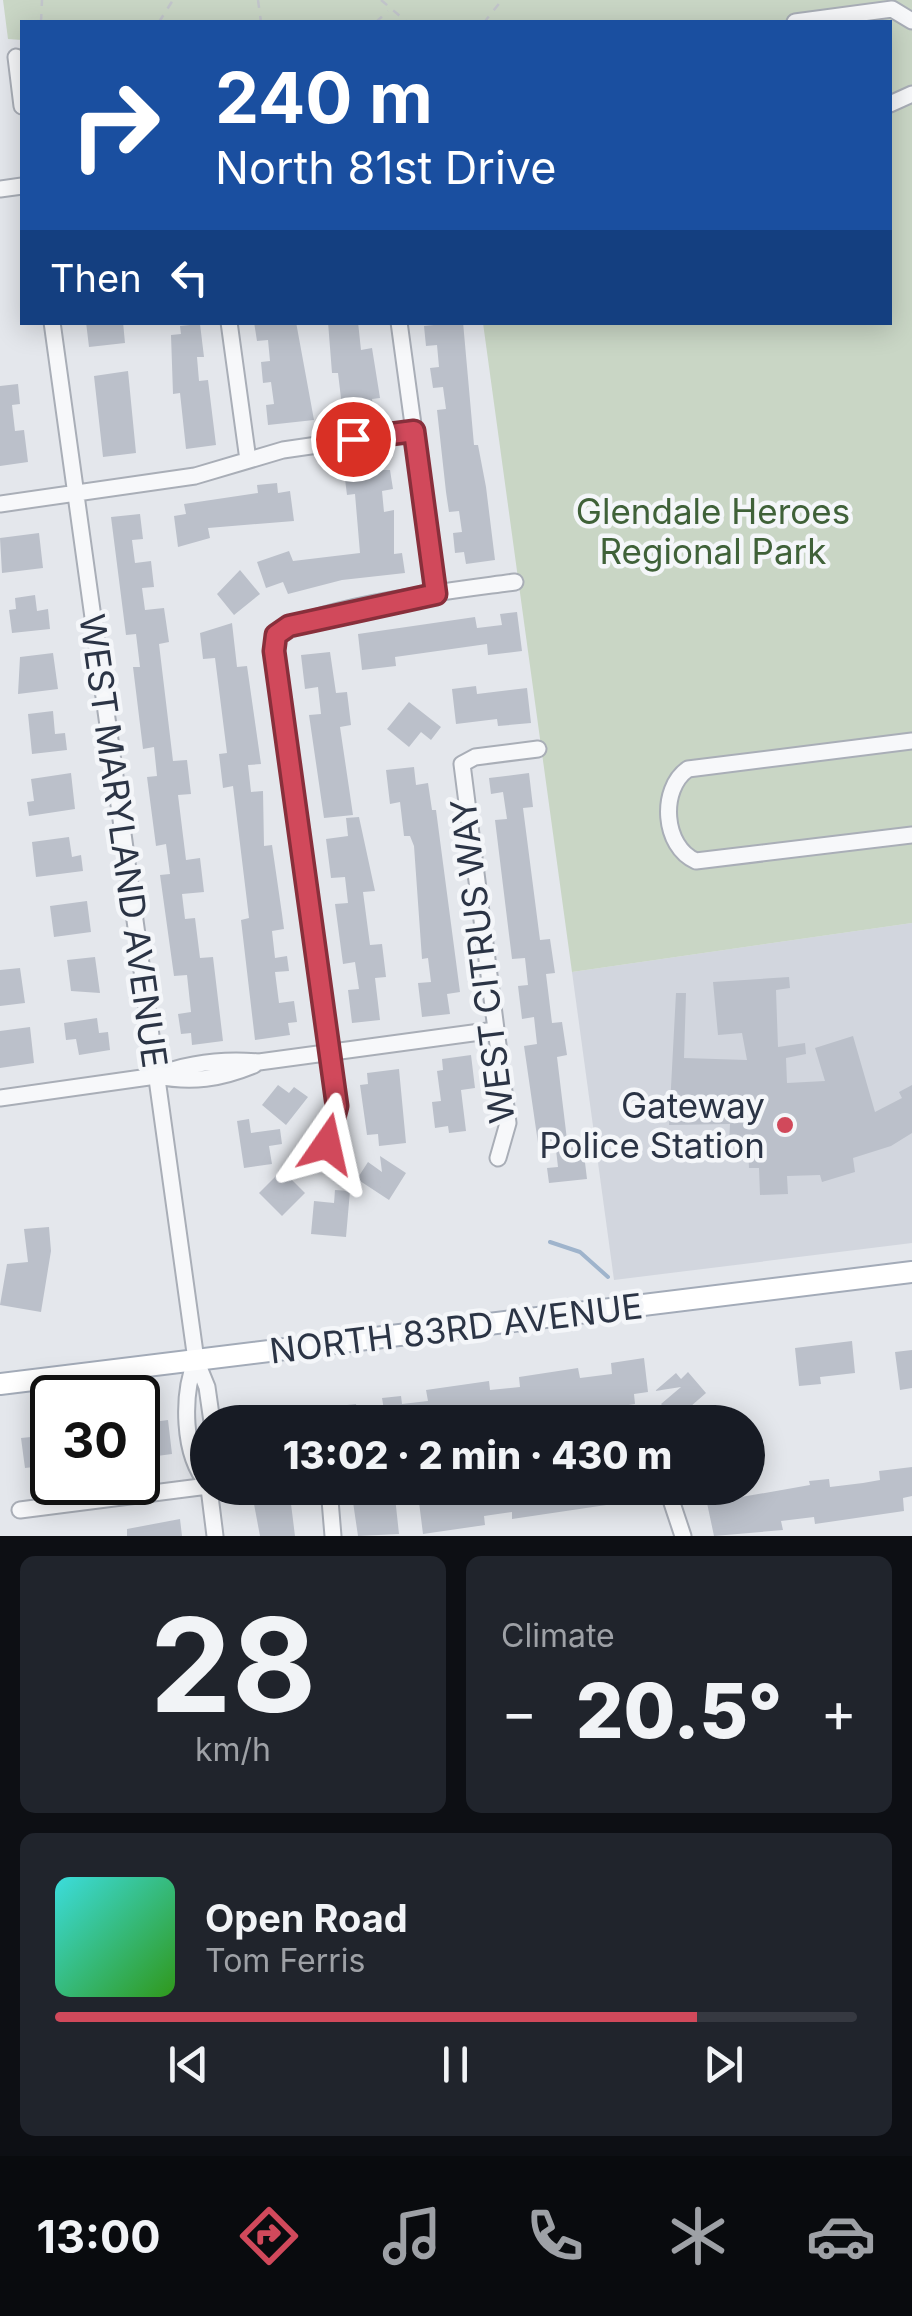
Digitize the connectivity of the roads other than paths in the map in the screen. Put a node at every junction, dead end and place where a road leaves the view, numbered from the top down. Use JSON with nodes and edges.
{"nodes":[{"id":1,"x":892,"y":9,"type":"junction"},
{"id":2,"x":912,"y":10,"type":"edge"},
{"id":3,"x":810,"y":20,"type":"edge"},
{"id":4,"x":912,"y":22,"type":"edge"},
{"id":5,"x":16,"y":57,"type":"dead end"},
{"id":6,"x":20,"y":90,"type":"edge"},
{"id":7,"x":52,"y":325,"type":"edge"},
{"id":8,"x":229,"y":325,"type":"edge"},
{"id":9,"x":399,"y":325,"type":"edge"},
{"id":10,"x":414,"y":431,"type":"junction"},
{"id":11,"x":248,"y":460,"type":"junction"},
{"id":12,"x":76,"y":493,"type":"junction"},
{"id":13,"x":0,"y":504,"type":"edge"},
{"id":14,"x":515,"y":582,"type":"dead end"},
{"id":15,"x":436,"y":594,"type":"junction"},
{"id":16,"x":912,"y":741,"type":"edge"},
{"id":17,"x":538,"y":749,"type":"dead end"},
{"id":18,"x":912,"y":835,"type":"edge"},
{"id":19,"x":495,"y":1030,"type":"junction"},
{"id":20,"x":331,"y":1051,"type":"junction"},
{"id":21,"x":156,"y":1076,"type":"junction"},
{"id":22,"x":0,"y":1098,"type":"edge"},
{"id":23,"x":327,"y":1144,"type":"dead end"},
{"id":24,"x":498,"y":1158,"type":"dead end"},
{"id":25,"x":912,"y":1272,"type":"edge"},
{"id":26,"x":196,"y":1360,"type":"junction"},
{"id":27,"x":0,"y":1384,"type":"edge"},
{"id":28,"x":210,"y":1405,"type":"edge"},
{"id":29,"x":190,"y":1426,"type":"edge"},
{"id":30,"x":190,"y":1488,"type":"edge"},
{"id":31,"x":211,"y":1505,"type":"edge"},
{"id":32,"x":330,"y":1505,"type":"edge"},
{"id":33,"x":673,"y":1505,"type":"edge"},
{"id":34,"x":20,"y":1510,"type":"dead end"},
{"id":35,"x":216,"y":1536,"type":"edge"},
{"id":36,"x":333,"y":1536,"type":"edge"},
{"id":37,"x":683,"y":1536,"type":"edge"}],
"edges":[{"from":1,"to":2,"type":"street"},
{"from":1,"to":3,"type":"street"},
{"from":1,"to":4,"type":"street"},
{"from":5,"to":6,"type":"street"},
{"from":7,"to":12,"type":"street","name":"WEST MARYLAND AVENUE"},
{"from":8,"to":11,"type":"street"},
{"from":9,"to":10,"type":"street"},
{"from":10,"to":11,"type":"street"},
{"from":10,"to":15,"type":"street"},
{"from":11,"to":12,"type":"street"},
{"from":12,"to":13,"type":"street"},
{"from":12,"to":21,"type":"street","name":"WEST MARYLAND AVENUE"},
{"from":14,"to":15,"type":"street"},
{"from":15,"to":20,"type":"street"},
{"from":16,"to":18,"type":"street"},
{"from":17,"to":19,"type":"street","name":"WEST CITRUS WAY"},
{"from":19,"to":20,"type":"street"},
{"from":19,"to":24,"type":"street","name":"WEST CITRUS WAY"},
{"from":20,"to":21,"type":"street"},
{"from":20,"to":23,"type":"street"},
{"from":21,"to":22,"type":"street"},
{"from":21,"to":26,"type":"street","name":"WEST MARYLAND AVENUE"},
{"from":25,"to":26,"type":"main road","name":"NORTH 83RD AVENUE"},
{"from":26,"to":27,"type":"main road","name":"NORTH 83RD AVENUE"},
{"from":26,"to":28,"type":"street","name":"WEST MARYLAND AVENUE"},
{"from":26,"to":29,"type":"street","name":"WEST MARYLAND AVENUE"},
{"from":30,"to":34,"type":"street"},
{"from":31,"to":35,"type":"street","name":"WEST MARYLAND AVENUE"},
{"from":32,"to":36,"type":"street"},
{"from":33,"to":37,"type":"street"}]}
